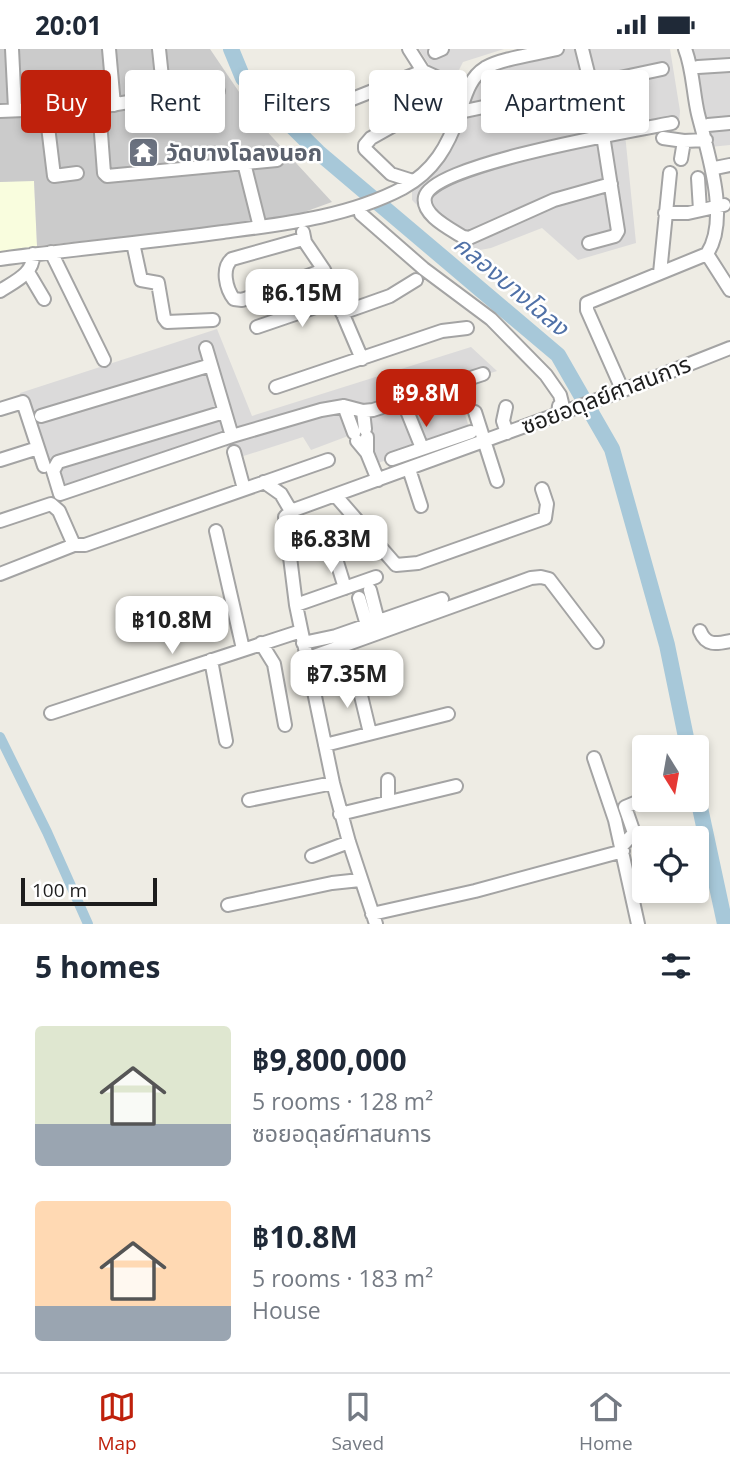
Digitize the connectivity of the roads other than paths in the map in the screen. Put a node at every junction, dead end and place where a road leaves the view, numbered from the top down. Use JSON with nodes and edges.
{"nodes":[{"id":1,"x":12,"y":49,"type":"edge"},
{"id":2,"x":109,"y":49,"type":"edge"},
{"id":3,"x":159,"y":49,"type":"edge"},
{"id":4,"x":409,"y":49,"type":"edge"},
{"id":5,"x":557,"y":49,"type":"edge"},
{"id":6,"x":582,"y":49,"type":"edge"},
{"id":7,"x":685,"y":49,"type":"edge"},
{"id":8,"x":730,"y":65,"type":"edge"},
{"id":9,"x":698,"y":67,"type":"dead end"},
{"id":10,"x":662,"y":69,"type":"dead end"},
{"id":11,"x":161,"y":70,"type":"edge"},
{"id":12,"x":421,"y":70,"type":"edge"},
{"id":13,"x":587,"y":70,"type":"edge"},
{"id":14,"x":649,"y":72,"type":"edge"},
{"id":15,"x":467,"y":91,"type":"edge"},
{"id":16,"x":125,"y":103,"type":"edge"},
{"id":17,"x":111,"y":105,"type":"edge"},
{"id":18,"x":114,"y":105,"type":"junction"},
{"id":19,"x":15,"y":109,"type":"junction"},
{"id":20,"x":21,"y":109,"type":"edge"},
{"id":21,"x":0,"y":111,"type":"edge"},
{"id":22,"x":672,"y":123,"type":"dead end"},
{"id":23,"x":730,"y":123,"type":"edge"},
{"id":24,"x":708,"y":125,"type":"dead end"},
{"id":25,"x":49,"y":133,"type":"edge"},
{"id":26,"x":101,"y":133,"type":"edge"},
{"id":27,"x":380,"y":133,"type":"edge"},
{"id":28,"x":451,"y":133,"type":"edge"},
{"id":29,"x":603,"y":135,"type":"junction"},
{"id":30,"x":663,"y":138,"type":"dead end"},
{"id":31,"x":706,"y":140,"type":"junction"},
{"id":32,"x":684,"y":141,"type":"junction"},
{"id":33,"x":681,"y":159,"type":"dead end"},
{"id":34,"x":276,"y":160,"type":"dead end"},
{"id":35,"x":244,"y":163,"type":"junction"},
{"id":36,"x":730,"y":165,"type":"edge"},
{"id":37,"x":715,"y":168,"type":"junction"},
{"id":38,"x":77,"y":173,"type":"dead end"},
{"id":39,"x":670,"y":173,"type":"dead end"},
{"id":40,"x":698,"y":179,"type":"dead end"},
{"id":41,"x":413,"y":181,"type":"junction"},
{"id":42,"x":611,"y":184,"type":"junction"},
{"id":43,"x":726,"y":199,"type":"edge"},
{"id":44,"x":700,"y":210,"type":"junction"},
{"id":45,"x":665,"y":213,"type":"junction"},
{"id":46,"x":361,"y":214,"type":"dead end"},
{"id":47,"x":301,"y":221,"type":"junction"},
{"id":48,"x":726,"y":222,"type":"edge"},
{"id":49,"x":260,"y":227,"type":"junction"},
{"id":50,"x":303,"y":239,"type":"junction"},
{"id":51,"x":134,"y":243,"type":"junction"},
{"id":52,"x":589,"y":243,"type":"dead end"},
{"id":53,"x":51,"y":252,"type":"junction"},
{"id":54,"x":33,"y":254,"type":"junction"},
{"id":55,"x":707,"y":254,"type":"junction"},
{"id":56,"x":0,"y":259,"type":"edge"},
{"id":57,"x":324,"y":270,"type":"junction"},
{"id":58,"x":28,"y":272,"type":"junction"},
{"id":59,"x":660,"y":273,"type":"junction"},
{"id":60,"x":416,"y":280,"type":"dead end"},
{"id":61,"x":730,"y":290,"type":"edge"},
{"id":62,"x":0,"y":291,"type":"edge"},
{"id":63,"x":44,"y":299,"type":"dead end"},
{"id":64,"x":336,"y":300,"type":"junction"},
{"id":65,"x":342,"y":313,"type":"junction"},
{"id":66,"x":213,"y":320,"type":"dead end"},
{"id":67,"x":257,"y":327,"type":"dead end"},
{"id":68,"x":467,"y":328,"type":"dead end"},
{"id":69,"x":206,"y":348,"type":"dead end"},
{"id":70,"x":730,"y":348,"type":"edge"},
{"id":71,"x":362,"y":359,"type":"junction"},
{"id":72,"x":104,"y":360,"type":"dead end"},
{"id":73,"x":211,"y":365,"type":"junction"},
{"id":74,"x":483,"y":374,"type":"dead end"},
{"id":75,"x":276,"y":387,"type":"dead end"},
{"id":76,"x":619,"y":391,"type":"junction"},
{"id":77,"x":403,"y":401,"type":"junction"},
{"id":78,"x":344,"y":406,"type":"junction"},
{"id":79,"x":506,"y":407,"type":"dead end"},
{"id":80,"x":0,"y":409,"type":"edge"},
{"id":81,"x":363,"y":411,"type":"junction"},
{"id":82,"x":225,"y":412,"type":"junction"},
{"id":83,"x":475,"y":412,"type":"dead end"},
{"id":84,"x":560,"y":414,"type":"junction"},
{"id":85,"x":41,"y":417,"type":"dead end"},
{"id":86,"x":471,"y":432,"type":"dead end"},
{"id":87,"x":507,"y":433,"type":"junction"},
{"id":88,"x":361,"y":435,"type":"junction"},
{"id":89,"x":232,"y":436,"type":"junction"},
{"id":90,"x":483,"y":442,"type":"junction"},
{"id":91,"x":38,"y":447,"type":"junction"},
{"id":92,"x":422,"y":448,"type":"junction"},
{"id":93,"x":234,"y":452,"type":"dead end"},
{"id":94,"x":392,"y":459,"type":"dead end"},
{"id":95,"x":0,"y":460,"type":"edge"},
{"id":96,"x":328,"y":460,"type":"dead end"},
{"id":97,"x":44,"y":465,"type":"dead end"},
{"id":98,"x":409,"y":469,"type":"junction"},
{"id":99,"x":378,"y":480,"type":"junction"},
{"id":100,"x":497,"y":481,"type":"dead end"},
{"id":101,"x":264,"y":482,"type":"junction"},
{"id":102,"x":244,"y":489,"type":"junction"},
{"id":103,"x":542,"y":489,"type":"dead end"},
{"id":104,"x":335,"y":495,"type":"junction"},
{"id":105,"x":421,"y":506,"type":"dead end"},
{"id":106,"x":14,"y":509,"type":"dead end"},
{"id":107,"x":291,"y":511,"type":"junction"},
{"id":108,"x":0,"y":513,"type":"edge"},
{"id":109,"x":0,"y":521,"type":"edge"},
{"id":110,"x":216,"y":531,"type":"dead end"},
{"id":111,"x":74,"y":545,"type":"junction"},
{"id":112,"x":337,"y":562,"type":"dead end"},
{"id":113,"x":0,"y":574,"type":"edge"},
{"id":114,"x":376,"y":577,"type":"dead end"},
{"id":115,"x":345,"y":588,"type":"junction"},
{"id":116,"x":364,"y":594,"type":"dead end"},
{"id":117,"x":442,"y":599,"type":"dead end"},
{"id":118,"x":296,"y":605,"type":"junction"},
{"id":119,"x":372,"y":623,"type":"junction"},
{"id":120,"x":699,"y":631,"type":"dead end"},
{"id":121,"x":302,"y":637,"type":"junction"},
{"id":122,"x":730,"y":641,"type":"edge"},
{"id":123,"x":597,"y":642,"type":"dead end"},
{"id":124,"x":261,"y":643,"type":"junction"},
{"id":125,"x":243,"y":649,"type":"junction"},
{"id":126,"x":306,"y":659,"type":"junction"},
{"id":127,"x":211,"y":660,"type":"junction"},
{"id":128,"x":357,"y":679,"type":"dead end"},
{"id":129,"x":51,"y":713,"type":"dead end"},
{"id":130,"x":448,"y":714,"type":"dead end"},
{"id":131,"x":285,"y":725,"type":"dead end"},
{"id":132,"x":370,"y":733,"type":"junction"},
{"id":133,"x":226,"y":741,"type":"dead end"},
{"id":134,"x":325,"y":745,"type":"junction"},
{"id":135,"x":594,"y":758,"type":"dead end"},
{"id":136,"x":387,"y":780,"type":"dead end"},
{"id":137,"x":333,"y":783,"type":"junction"},
{"id":138,"x":456,"y":786,"type":"dead end"},
{"id":139,"x":249,"y":800,"type":"dead end"},
{"id":140,"x":388,"y":802,"type":"junction"},
{"id":141,"x":632,"y":804,"type":"edge"},
{"id":142,"x":340,"y":814,"type":"junction"},
{"id":143,"x":348,"y":842,"type":"junction"},
{"id":144,"x":622,"y":849,"type":"junction"},
{"id":145,"x":312,"y":856,"type":"dead end"},
{"id":146,"x":360,"y":880,"type":"junction"},
{"id":147,"x":228,"y":905,"type":"dead end"},
{"id":148,"x":374,"y":919,"type":"edge"},
{"id":149,"x":638,"y":924,"type":"edge"}],
"edges":[{"from":1,"to":19,"type":"street"},
{"from":2,"to":18,"type":"street"},
{"from":3,"to":11,"type":"street"},
{"from":4,"to":12,"type":"street"},
{"from":5,"to":15,"type":"street"},
{"from":6,"to":13,"type":"street"},
{"from":7,"to":31,"type":"street"},
{"from":8,"to":9,"type":"street"},
{"from":10,"to":14,"type":"street"},
{"from":16,"to":18,"type":"street"},
{"from":17,"to":18,"type":"street"},
{"from":19,"to":20,"type":"street"},
{"from":19,"to":21,"type":"street"},
{"from":22,"to":29,"type":"street"},
{"from":23,"to":24,"type":"street"},
{"from":25,"to":38,"type":"street"},
{"from":26,"to":35,"type":"street"},
{"from":27,"to":41,"type":"street"},
{"from":28,"to":41,"type":"street"},
{"from":29,"to":42,"type":"street"},
{"from":29,"to":42,"type":"street"},
{"from":30,"to":32,"type":"street"},
{"from":31,"to":32,"type":"street"},
{"from":31,"to":37,"type":"street"},
{"from":32,"to":33,"type":"street"},
{"from":34,"to":35,"type":"street"},
{"from":35,"to":49,"type":"street"},
{"from":36,"to":37,"type":"street"},
{"from":37,"to":43,"type":"street"},
{"from":39,"to":45,"type":"street"},
{"from":40,"to":44,"type":"street"},
{"from":41,"to":47,"type":"street"},
{"from":42,"to":52,"type":"street"},
{"from":43,"to":44,"type":"street"},
{"from":43,"to":48,"type":"street"},
{"from":44,"to":45,"type":"street"},
{"from":45,"to":59,"type":"street"},
{"from":46,"to":84,"type":"street"},
{"from":47,"to":49,"type":"street"},
{"from":47,"to":50,"type":"street"},
{"from":48,"to":55,"type":"street"},
{"from":49,"to":51,"type":"street"},
{"from":50,"to":57,"type":"street"},
{"from":50,"to":57,"type":"street"},
{"from":51,"to":53,"type":"street"},
{"from":51,"to":66,"type":"street"},
{"from":53,"to":54,"type":"street"},
{"from":53,"to":72,"type":"street"},
{"from":54,"to":56,"type":"street"},
{"from":54,"to":58,"type":"street"},
{"from":55,"to":59,"type":"street"},
{"from":55,"to":61,"type":"street"},
{"from":57,"to":64,"type":"street"},
{"from":58,"to":62,"type":"street"},
{"from":58,"to":63,"type":"street"},
{"from":59,"to":76,"type":"street"},
{"from":60,"to":65,"type":"street"},
{"from":64,"to":65,"type":"street"},
{"from":64,"to":67,"type":"street"},
{"from":65,"to":71,"type":"street"},
{"from":68,"to":71,"type":"street"},
{"from":69,"to":73,"type":"street"},
{"from":70,"to":76,"type":"street","name":"ซอยอดุลย์ศาสนการ"},
{"from":71,"to":75,"type":"street"},
{"from":73,"to":82,"type":"street"},
{"from":73,"to":85,"type":"street"},
{"from":74,"to":77,"type":"street"},
{"from":76,"to":84,"type":"street","name":"ซอยอดุลย์ศาสนการ"},
{"from":77,"to":81,"type":"street"},
{"from":77,"to":92,"type":"street"},
{"from":78,"to":81,"type":"street"},
{"from":78,"to":88,"type":"street"},
{"from":78,"to":89,"type":"street"},
{"from":79,"to":87,"type":"street"},
{"from":80,"to":91,"type":"street"},
{"from":81,"to":88,"type":"street"},
{"from":82,"to":89,"type":"street"},
{"from":82,"to":89,"type":"street"},
{"from":83,"to":90,"type":"street"},
{"from":84,"to":87,"type":"street","name":"ซอยอดุลย์ศาสนการ"},
{"from":86,"to":92,"type":"street"},
{"from":87,"to":90,"type":"street","name":"ซอยอดุลย์ศาสนการ"},
{"from":88,"to":99,"type":"street"},
{"from":90,"to":98,"type":"street","name":"ซอยอดุลย์ศาสนการ"},
{"from":90,"to":100,"type":"street"},
{"from":91,"to":95,"type":"street"},
{"from":91,"to":97,"type":"street"},
{"from":92,"to":94,"type":"street"},
{"from":93,"to":102,"type":"street"},
{"from":96,"to":101,"type":"street"},
{"from":98,"to":99,"type":"street","name":"ซอยอดุลย์ศาสนการ"},
{"from":98,"to":105,"type":"street"},
{"from":99,"to":104,"type":"street","name":"ซอยอดุลย์ศาสนการ"},
{"from":101,"to":102,"type":"street"},
{"from":101,"to":107,"type":"street"},
{"from":102,"to":111,"type":"street"},
{"from":103,"to":104,"type":"street"},
{"from":104,"to":107,"type":"street","name":"ซอยอดุลย์ศาสนการ"},
{"from":106,"to":108,"type":"street"},
{"from":107,"to":118,"type":"street"},
{"from":109,"to":111,"type":"street"},
{"from":110,"to":125,"type":"street"},
{"from":111,"to":113,"type":"street"},
{"from":112,"to":115,"type":"street"},
{"from":114,"to":115,"type":"street"},
{"from":115,"to":118,"type":"street"},
{"from":116,"to":119,"type":"street"},
{"from":117,"to":119,"type":"street"},
{"from":118,"to":121,"type":"street"},
{"from":119,"to":121,"type":"street"},
{"from":120,"to":122,"type":"street"},
{"from":121,"to":124,"type":"street"},
{"from":121,"to":126,"type":"street"},
{"from":123,"to":126,"type":"street"},
{"from":124,"to":125,"type":"street"},
{"from":124,"to":131,"type":"street"},
{"from":125,"to":127,"type":"street"},
{"from":126,"to":134,"type":"street"},
{"from":127,"to":129,"type":"street"},
{"from":127,"to":133,"type":"street"},
{"from":128,"to":132,"type":"street"},
{"from":130,"to":132,"type":"street"},
{"from":132,"to":134,"type":"street"},
{"from":134,"to":137,"type":"street"},
{"from":135,"to":144,"type":"street"},
{"from":136,"to":140,"type":"street"},
{"from":137,"to":139,"type":"street"},
{"from":137,"to":142,"type":"street"},
{"from":138,"to":140,"type":"street"},
{"from":140,"to":142,"type":"street"},
{"from":141,"to":144,"type":"street"},
{"from":142,"to":143,"type":"street"},
{"from":143,"to":145,"type":"street"},
{"from":143,"to":146,"type":"street"},
{"from":144,"to":148,"type":"street"},
{"from":144,"to":149,"type":"street"},
{"from":146,"to":147,"type":"street"},
{"from":146,"to":148,"type":"street"}]}
